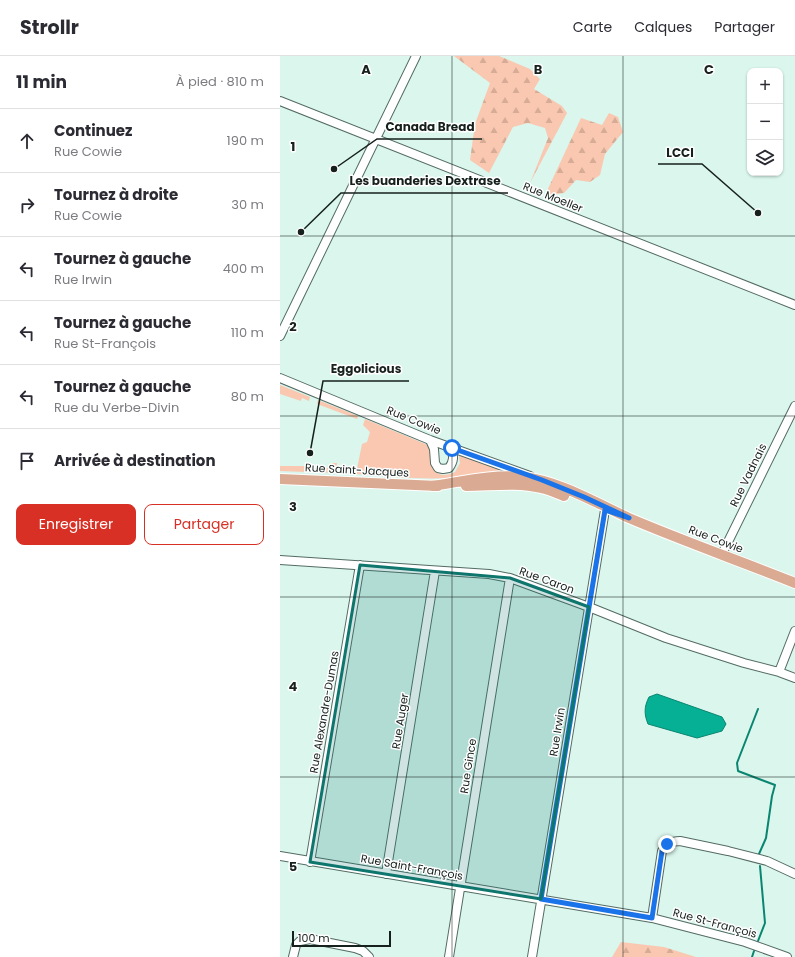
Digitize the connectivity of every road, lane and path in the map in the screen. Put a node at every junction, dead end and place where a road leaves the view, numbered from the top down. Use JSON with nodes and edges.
{"nodes":[{"id":1,"x":416,"y":56,"type":"edge"},
{"id":2,"x":280,"y":101,"type":"edge"},
{"id":3,"x":376,"y":138,"type":"junction"},
{"id":4,"x":795,"y":305,"type":"edge"},
{"id":5,"x":280,"y":336,"type":"edge"},
{"id":6,"x":280,"y":378,"type":"edge"},
{"id":7,"x":795,"y":406,"type":"edge"},
{"id":8,"x":430,"y":440,"type":"junction"},
{"id":9,"x":452,"y":448,"type":"junction"},
{"id":10,"x":280,"y":478,"type":"edge"},
{"id":11,"x":542,"y":480,"type":"junction"},
{"id":12,"x":432,"y":486,"type":"junction"},
{"id":13,"x":605,"y":510,"type":"junction"},
{"id":14,"x":629,"y":518,"type":"junction"},
{"id":15,"x":722,"y":554,"type":"junction"},
{"id":16,"x":280,"y":560,"type":"edge"},
{"id":17,"x":360,"y":565,"type":"junction"},
{"id":18,"x":435,"y":571,"type":"junction"},
{"id":19,"x":510,"y":578,"type":"junction"},
{"id":20,"x":795,"y":583,"type":"edge"},
{"id":21,"x":589,"y":607,"type":"junction"},
{"id":22,"x":795,"y":631,"type":"edge"},
{"id":23,"x":779,"y":672,"type":"junction"},
{"id":24,"x":795,"y":678,"type":"edge"},
{"id":25,"x":280,"y":856,"type":"edge"},
{"id":26,"x":310,"y":862,"type":"junction"},
{"id":27,"x":386,"y":874,"type":"junction"},
{"id":28,"x":795,"y":874,"type":"edge"},
{"id":29,"x":460,"y":887,"type":"junction"},
{"id":30,"x":541,"y":899,"type":"junction"},
{"id":31,"x":652,"y":918,"type":"junction"},
{"id":32,"x":293,"y":957,"type":"edge"},
{"id":33,"x":369,"y":957,"type":"edge"},
{"id":34,"x":449,"y":957,"type":"edge"},
{"id":35,"x":532,"y":957,"type":"edge"},
{"id":36,"x":787,"y":957,"type":"edge"}],
"edges":[{"from":1,"to":3,"type":"street"},
{"from":2,"to":3,"type":"street","name":"Rue Moeller"},
{"from":3,"to":4,"type":"street","name":"Rue Moeller"},
{"from":3,"to":5,"type":"street"},
{"from":6,"to":8,"type":"street","name":"Rue Cowie"},
{"from":7,"to":15,"type":"street","name":"Rue Vadnais"},
{"from":8,"to":9,"type":"street","name":"Rue Cowie"},
{"from":8,"to":9,"type":"street"},
{"from":9,"to":11,"type":"street","name":"Rue Cowie"},
{"from":10,"to":12,"type":"main road","name":"Rue Saint-Jacques"},
{"from":11,"to":12,"type":"main road","name":"Rue Saint-Jacques"},
{"from":11,"to":14,"type":"main road","name":"Rue Cowie"},
{"from":12,"to":13,"type":"main road","name":"Rue Saint-Jacques"},
{"from":13,"to":14,"type":"main road","name":"Rue Cowie"},
{"from":13,"to":21,"type":"street","name":"Rue Irwin"},
{"from":14,"to":15,"type":"main road","name":"Rue Cowie"},
{"from":15,"to":20,"type":"main road","name":"Rue Cowie"},
{"from":16,"to":17,"type":"street","name":"Rue Caron"},
{"from":17,"to":18,"type":"street","name":"Rue Caron"},
{"from":17,"to":26,"type":"street","name":"Rue Alexandre-Dumas"},
{"from":18,"to":19,"type":"street","name":"Rue Caron"},
{"from":18,"to":27,"type":"street","name":"Rue Auger"},
{"from":19,"to":21,"type":"street","name":"Rue Caron"},
{"from":19,"to":29,"type":"street","name":"Rue Gince"},
{"from":21,"to":23,"type":"street","name":"Rue Caron"},
{"from":21,"to":30,"type":"street","name":"Rue Irwin"},
{"from":22,"to":23,"type":"street"},
{"from":23,"to":24,"type":"street","name":"Rue Caron"},
{"from":25,"to":26,"type":"street","name":"Rue Saint-François"},
{"from":26,"to":27,"type":"street","name":"Rue Saint-François"},
{"from":27,"to":29,"type":"street","name":"Rue Saint-François"},
{"from":28,"to":31,"type":"street"},
{"from":29,"to":30,"type":"street","name":"Rue Saint-François"},
{"from":29,"to":34,"type":"street","name":"Rue Gince"},
{"from":30,"to":31,"type":"street","name":"Rue St-François"},
{"from":30,"to":35,"type":"street","name":"Rue Irwin"},
{"from":31,"to":36,"type":"street","name":"Rue St-François"},
{"from":32,"to":33,"type":"street"}]}
